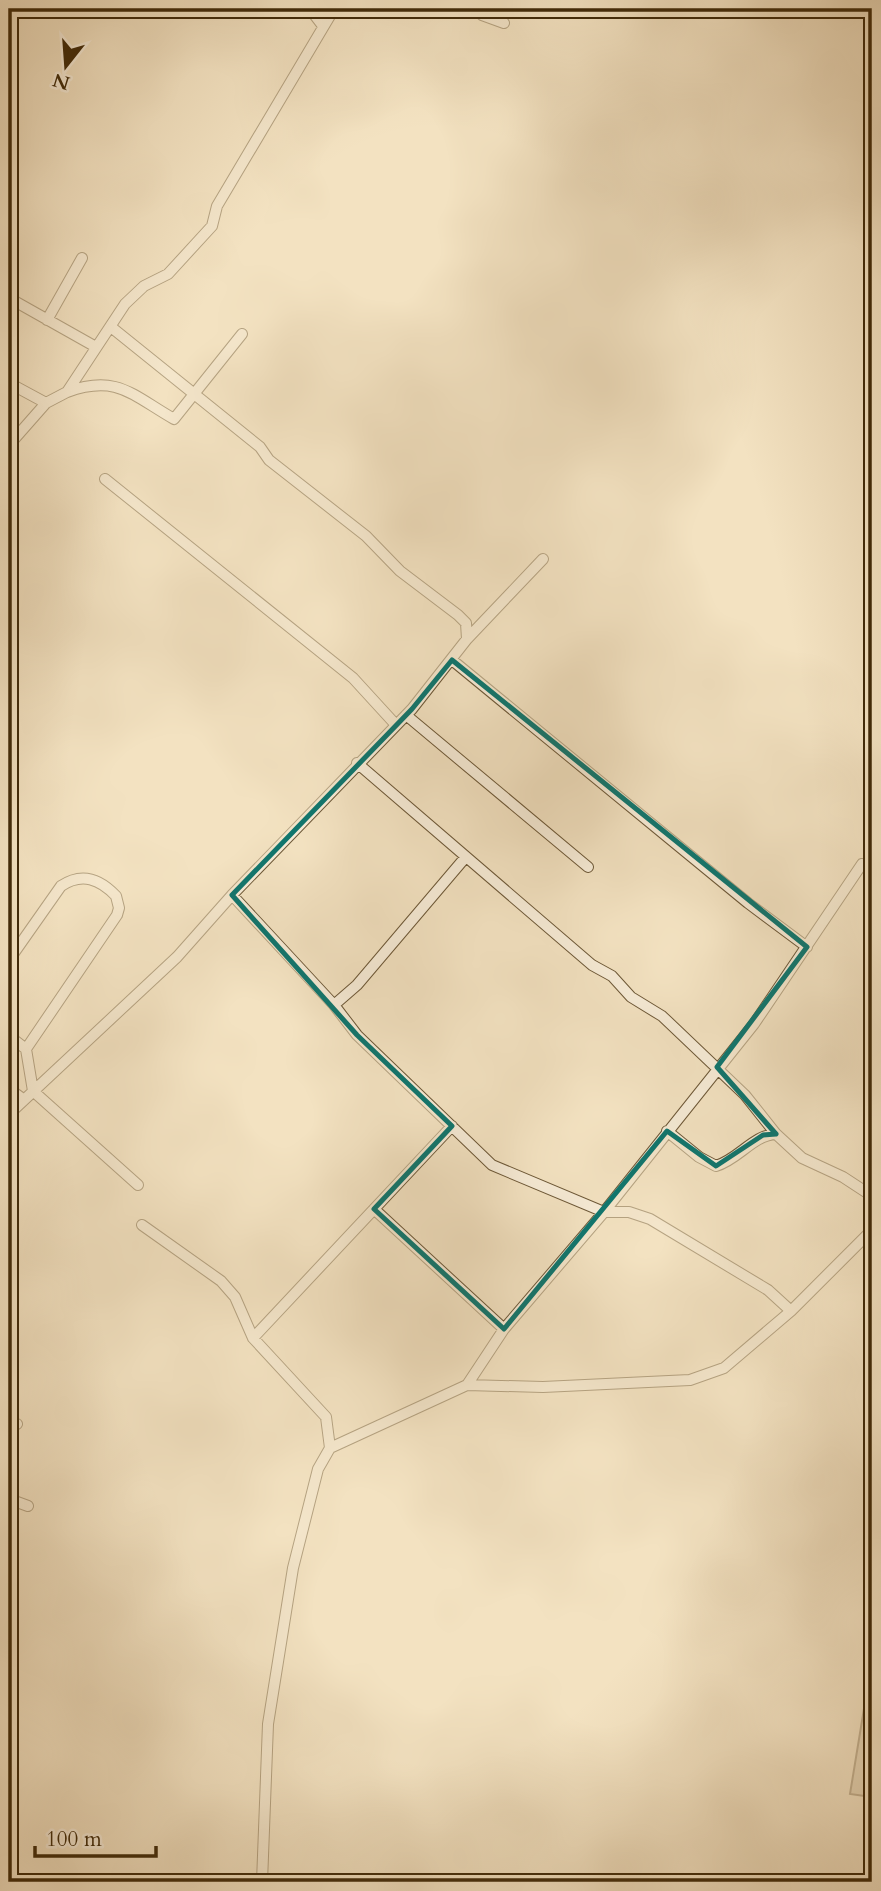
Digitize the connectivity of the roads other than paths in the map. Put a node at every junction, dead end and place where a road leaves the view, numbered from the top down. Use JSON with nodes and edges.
{"nodes":[{"id":1,"x":310,"y":9,"type":"edge"},
{"id":2,"x":334,"y":9,"type":"edge"},
{"id":3,"x":475,"y":9,"type":"edge"},
{"id":4,"x":504,"y":23,"type":"dead end"},
{"id":5,"x":323,"y":26,"type":"junction"},
{"id":6,"x":82,"y":258,"type":"dead end"},
{"id":7,"x":9,"y":298,"type":"edge"},
{"id":8,"x":47,"y":320,"type":"junction"},
{"id":9,"x":111,"y":327,"type":"junction"},
{"id":10,"x":242,"y":334,"type":"dead end"},
{"id":11,"x":96,"y":347,"type":"junction"},
{"id":12,"x":9,"y":383,"type":"edge"},
{"id":13,"x":66,"y":392,"type":"junction"},
{"id":14,"x":194,"y":394,"type":"junction"},
{"id":15,"x":46,"y":403,"type":"junction"},
{"id":16,"x":9,"y":445,"type":"edge"},
{"id":17,"x":105,"y":479,"type":"dead end"},
{"id":18,"x":543,"y":559,"type":"dead end"},
{"id":19,"x":467,"y":639,"type":"junction"},
{"id":20,"x":452,"y":660,"type":"junction"},
{"id":21,"x":406,"y":715,"type":"junction"},
{"id":22,"x":396,"y":725,"type":"junction"},
{"id":23,"x":357,"y":764,"type":"junction"},
{"id":24,"x":464,"y":859,"type":"junction"},
{"id":25,"x":862,"y":864,"type":"dead end"},
{"id":26,"x":588,"y":867,"type":"dead end"},
{"id":27,"x":232,"y":895,"type":"junction"},
{"id":28,"x":807,"y":947,"type":"junction"},
{"id":29,"x":9,"y":960,"type":"edge"},
{"id":30,"x":334,"y":1005,"type":"junction"},
{"id":31,"x":9,"y":1036,"type":"edge"},
{"id":32,"x":26,"y":1049,"type":"junction"},
{"id":33,"x":717,"y":1067,"type":"junction"},
{"id":34,"x":9,"y":1089,"type":"edge"},
{"id":35,"x":33,"y":1091,"type":"junction"},
{"id":36,"x":23,"y":1099,"type":"junction"},
{"id":37,"x":9,"y":1114,"type":"edge"},
{"id":38,"x":452,"y":1126,"type":"junction"},
{"id":39,"x":667,"y":1131,"type":"junction"},
{"id":40,"x":776,"y":1134,"type":"junction"},
{"id":41,"x":138,"y":1185,"type":"dead end"},
{"id":42,"x":872,"y":1196,"type":"edge"},
{"id":43,"x":374,"y":1209,"type":"junction"},
{"id":44,"x":604,"y":1212,"type":"junction"},
{"id":45,"x":142,"y":1225,"type":"dead end"},
{"id":46,"x":872,"y":1230,"type":"edge"},
{"id":47,"x":790,"y":1311,"type":"junction"},
{"id":48,"x":504,"y":1329,"type":"junction"},
{"id":49,"x":253,"y":1338,"type":"junction"},
{"id":50,"x":467,"y":1385,"type":"junction"},
{"id":51,"x":330,"y":1448,"type":"junction"},
{"id":52,"x":9,"y":1499,"type":"edge"},
{"id":53,"x":28,"y":1506,"type":"dead end"},
{"id":54,"x":262,"y":1882,"type":"edge"}],
"edges":[{"from":1,"to":5,"type":"street"},
{"from":2,"to":5,"type":"street"},
{"from":3,"to":4,"type":"street"},
{"from":5,"to":9,"type":"street"},
{"from":6,"to":8,"type":"street"},
{"from":7,"to":8,"type":"street"},
{"from":8,"to":11,"type":"street"},
{"from":9,"to":11,"type":"street"},
{"from":9,"to":14,"type":"street"},
{"from":10,"to":14,"type":"street"},
{"from":11,"to":13,"type":"street"},
{"from":12,"to":15,"type":"street"},
{"from":13,"to":14,"type":"street"},
{"from":13,"to":15,"type":"street"},
{"from":14,"to":19,"type":"street"},
{"from":15,"to":16,"type":"street"},
{"from":17,"to":22,"type":"street"},
{"from":18,"to":19,"type":"street"},
{"from":19,"to":20,"type":"street"},
{"from":20,"to":21,"type":"street"},
{"from":20,"to":28,"type":"street"},
{"from":21,"to":22,"type":"street"},
{"from":21,"to":26,"type":"street"},
{"from":22,"to":23,"type":"street"},
{"from":23,"to":24,"type":"street"},
{"from":23,"to":27,"type":"street"},
{"from":24,"to":30,"type":"street"},
{"from":24,"to":33,"type":"street"},
{"from":25,"to":28,"type":"street"},
{"from":27,"to":30,"type":"street"},
{"from":27,"to":35,"type":"street"},
{"from":28,"to":33,"type":"street"},
{"from":29,"to":32,"type":"street"},
{"from":30,"to":38,"type":"street"},
{"from":31,"to":32,"type":"street"},
{"from":32,"to":35,"type":"street"},
{"from":33,"to":39,"type":"street"},
{"from":33,"to":40,"type":"street"},
{"from":34,"to":36,"type":"street"},
{"from":35,"to":36,"type":"street"},
{"from":35,"to":41,"type":"street"},
{"from":36,"to":37,"type":"street"},
{"from":38,"to":43,"type":"street"},
{"from":38,"to":44,"type":"street"},
{"from":39,"to":40,"type":"street"},
{"from":39,"to":44,"type":"street"},
{"from":40,"to":42,"type":"street"},
{"from":43,"to":48,"type":"street"},
{"from":43,"to":49,"type":"street"},
{"from":44,"to":47,"type":"street"},
{"from":44,"to":48,"type":"street"},
{"from":45,"to":49,"type":"street"},
{"from":46,"to":47,"type":"street"},
{"from":47,"to":50,"type":"street"},
{"from":48,"to":50,"type":"street"},
{"from":49,"to":51,"type":"street"},
{"from":50,"to":51,"type":"street"},
{"from":51,"to":54,"type":"street"},
{"from":52,"to":53,"type":"street"}]}
